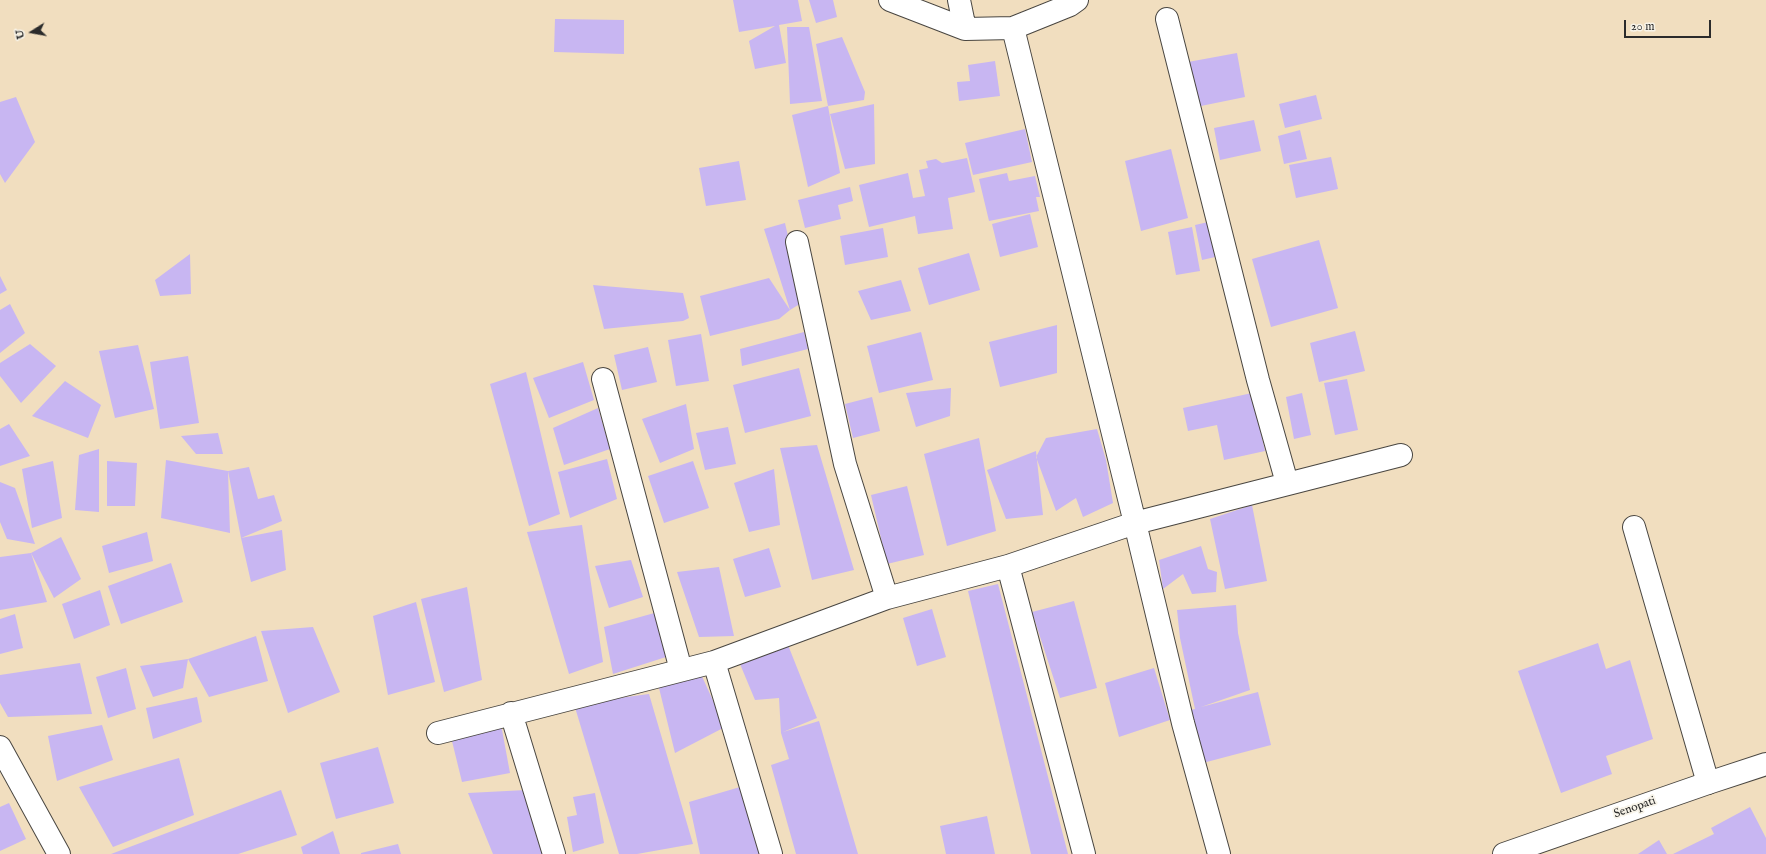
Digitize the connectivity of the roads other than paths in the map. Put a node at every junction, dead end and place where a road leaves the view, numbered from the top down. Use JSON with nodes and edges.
{"nodes":[{"id":1,"x":890,"y":0,"type":"edge"},
{"id":2,"x":959,"y":0,"type":"edge"},
{"id":3,"x":1077,"y":0,"type":"edge"},
{"id":4,"x":1166,"y":19,"type":"dead end"},
{"id":5,"x":1013,"y":28,"type":"junction"},
{"id":6,"x":965,"y":29,"type":"junction"},
{"id":7,"x":797,"y":242,"type":"dead end"},
{"id":8,"x":603,"y":379,"type":"dead end"},
{"id":9,"x":1401,"y":455,"type":"dead end"},
{"id":10,"x":1287,"y":483,"type":"junction"},
{"id":11,"x":1135,"y":523,"type":"junction"},
{"id":12,"x":1634,"y":527,"type":"dead end"},
{"id":13,"x":1008,"y":566,"type":"junction"},
{"id":14,"x":887,"y":598,"type":"junction"},
{"id":15,"x":714,"y":662,"type":"junction"},
{"id":16,"x":681,"y":670,"type":"junction"},
{"id":17,"x":511,"y":713,"type":"junction"},
{"id":18,"x":438,"y":733,"type":"dead end"},
{"id":19,"x":0,"y":747,"type":"edge"},
{"id":20,"x":1766,"y":764,"type":"edge"},
{"id":21,"x":1708,"y":783,"type":"junction"},
{"id":22,"x":60,"y":854,"type":"edge"},
{"id":23,"x":554,"y":854,"type":"edge"},
{"id":24,"x":771,"y":854,"type":"edge"},
{"id":25,"x":1084,"y":854,"type":"edge"},
{"id":26,"x":1220,"y":854,"type":"edge"},
{"id":27,"x":1504,"y":854,"type":"edge"}],
"edges":[{"from":1,"to":6,"type":"street"},
{"from":2,"to":6,"type":"street"},
{"from":3,"to":5,"type":"street"},
{"from":4,"to":10,"type":"street"},
{"from":5,"to":6,"type":"street"},
{"from":5,"to":11,"type":"street"},
{"from":7,"to":14,"type":"street"},
{"from":8,"to":16,"type":"street"},
{"from":9,"to":10,"type":"street"},
{"from":10,"to":11,"type":"street"},
{"from":11,"to":13,"type":"street"},
{"from":11,"to":26,"type":"street"},
{"from":12,"to":21,"type":"street"},
{"from":13,"to":14,"type":"street"},
{"from":13,"to":25,"type":"street"},
{"from":14,"to":15,"type":"street"},
{"from":15,"to":16,"type":"street"},
{"from":15,"to":24,"type":"street"},
{"from":16,"to":17,"type":"street"},
{"from":17,"to":18,"type":"street"},
{"from":17,"to":23,"type":"street"},
{"from":19,"to":22,"type":"street"},
{"from":20,"to":21,"type":"street","name":"Senopati"},
{"from":21,"to":27,"type":"street","name":"Senopati"}]}
